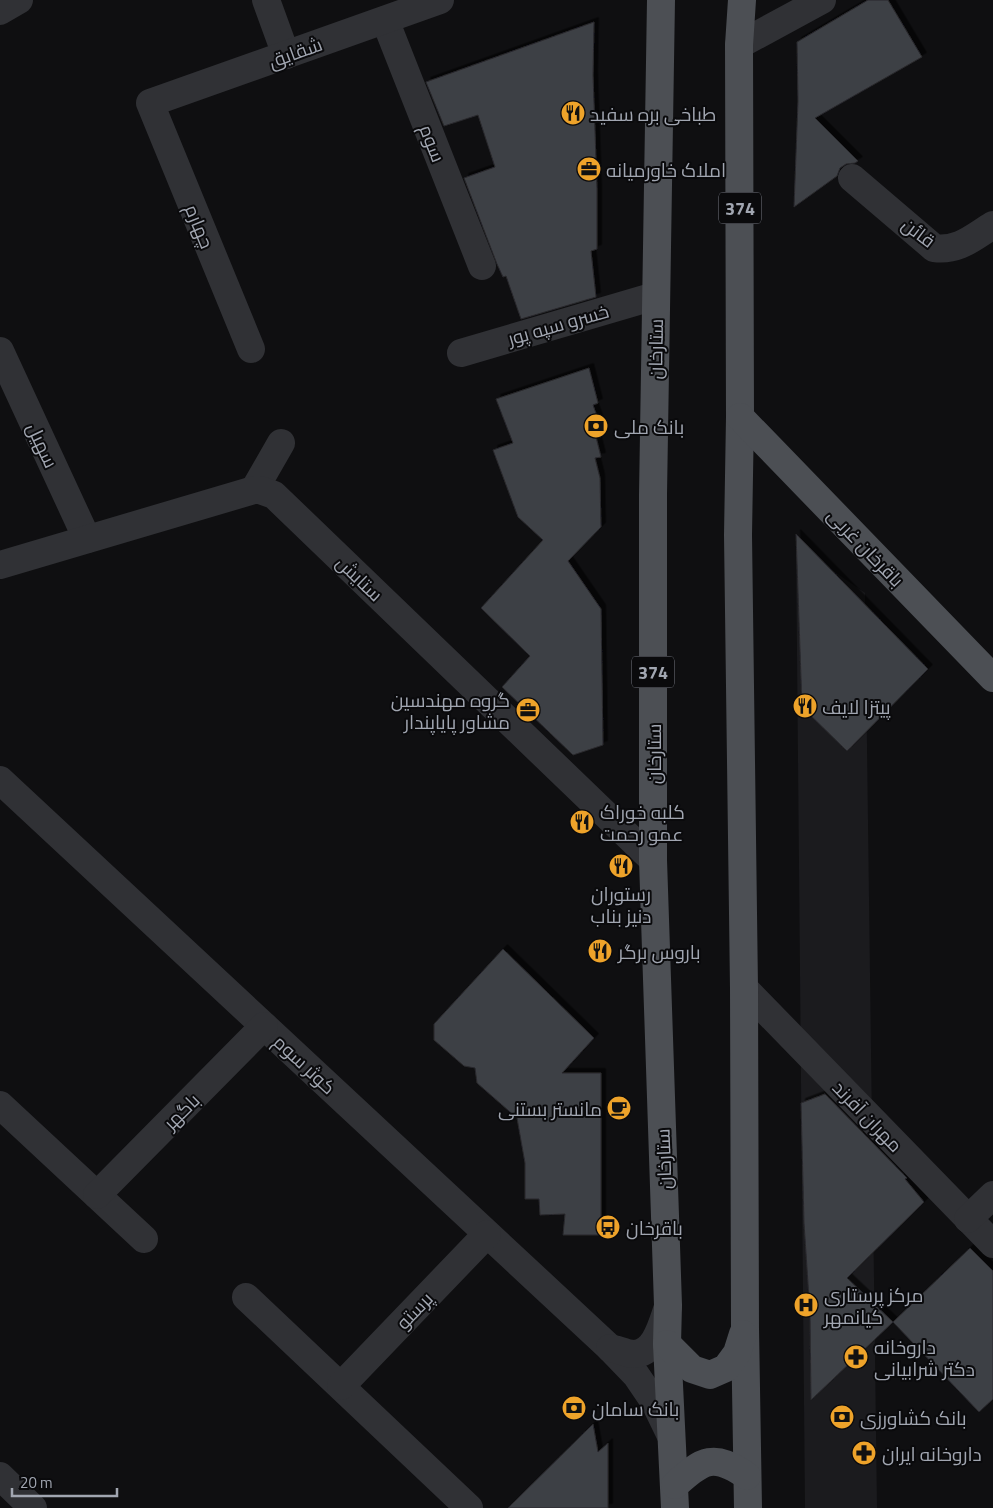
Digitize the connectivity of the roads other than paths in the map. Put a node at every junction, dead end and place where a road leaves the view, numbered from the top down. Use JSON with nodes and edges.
{"nodes":[{"id":1,"x":266,"y":0,"type":"edge"},
{"id":2,"x":440,"y":0,"type":"edge"},
{"id":3,"x":661,"y":0,"type":"edge"},
{"id":4,"x":742,"y":0,"type":"edge"},
{"id":5,"x":822,"y":0,"type":"edge"},
{"id":6,"x":385,"y":20,"type":"junction"},
{"id":7,"x":739,"y":45,"type":"junction"},
{"id":8,"x":286,"y":55,"type":"junction"},
{"id":9,"x":150,"y":103,"type":"joint"},
{"id":10,"x":852,"y":178,"type":"dead end"},
{"id":11,"x":993,"y":225,"type":"edge"},
{"id":12,"x":482,"y":266,"type":"dead end"},
{"id":13,"x":655,"y":296,"type":"junction"},
{"id":14,"x":251,"y":349,"type":"dead end"},
{"id":15,"x":0,"y":350,"type":"edge"},
{"id":16,"x":461,"y":353,"type":"dead end"},
{"id":17,"x":740,"y":417,"type":"junction"},
{"id":18,"x":281,"y":443,"type":"dead end"},
{"id":19,"x":254,"y":490,"type":"junction"},
{"id":20,"x":87,"y":539,"type":"junction"},
{"id":21,"x":0,"y":565,"type":"edge"},
{"id":22,"x":993,"y":678,"type":"edge"},
{"id":23,"x":0,"y":780,"type":"edge"},
{"id":24,"x":653,"y":860,"type":"junction"},
{"id":25,"x":744,"y":988,"type":"junction"},
{"id":26,"x":264,"y":1026,"type":"junction"},
{"id":27,"x":0,"y":1105,"type":"edge"},
{"id":28,"x":97,"y":1195,"type":"junction"},
{"id":29,"x":993,"y":1195,"type":"edge"},
{"id":30,"x":968,"y":1219,"type":"junction"},
{"id":31,"x":487,"y":1234,"type":"junction"},
{"id":32,"x":144,"y":1239,"type":"dead end"},
{"id":33,"x":993,"y":1244,"type":"edge"},
{"id":34,"x":246,"y":1297,"type":"dead end"},
{"id":35,"x":668,"y":1305,"type":"junction"},
{"id":36,"x":745,"y":1328,"type":"junction"},
{"id":37,"x":667,"y":1344,"type":"junction"},
{"id":38,"x":610,"y":1348,"type":"junction"},
{"id":39,"x":341,"y":1386,"type":"junction"},
{"id":40,"x":672,"y":1436,"type":"junction"},
{"id":41,"x":0,"y":1476,"type":"edge"},
{"id":42,"x":747,"y":1476,"type":"junction"},
{"id":43,"x":675,"y":1496,"type":"edge"},
{"id":44,"x":33,"y":1508,"type":"edge"},
{"id":45,"x":469,"y":1508,"type":"edge"},
{"id":46,"x":748,"y":1508,"type":"edge"}],
"edges":[{"from":1,"to":8,"type":"street"},
{"from":2,"to":6,"type":"street","name":"شقایق"},
{"from":3,"to":13,"type":"main road","name":"ستارخان","number":"374"},
{"from":4,"to":7,"type":"main road","number":"374"},
{"from":5,"to":7,"type":"street"},
{"from":6,"to":8,"type":"street","name":"شقایق"},
{"from":6,"to":12,"type":"street","name":"سوم"},
{"from":7,"to":17,"type":"main road","number":"374"},
{"from":8,"to":9,"type":"street","name":"شقایق"},
{"from":9,"to":14,"type":"street","name":"چهارم"},
{"from":10,"to":11,"type":"street","name":"قائن"},
{"from":13,"to":16,"type":"street","name":"خسرو سپه پور"},
{"from":13,"to":24,"type":"main road","name":"ستارخان","number":"374"},
{"from":15,"to":20,"type":"street","name":"سهیل"},
{"from":17,"to":22,"type":"main road","name":"باقرخان غربی"},
{"from":17,"to":25,"type":"main road","number":"374"},
{"from":18,"to":19,"type":"street"},
{"from":19,"to":20,"type":"street"},
{"from":19,"to":24,"type":"street","name":"ستایش"},
{"from":20,"to":21,"type":"street"},
{"from":23,"to":26,"type":"street","name":"کوثر سوم"},
{"from":24,"to":35,"type":"main road","name":"ستارخان","number":"374"},
{"from":25,"to":30,"type":"street","name":"مهران آفرند"},
{"from":25,"to":36,"type":"main road","number":"374"},
{"from":26,"to":28,"type":"street","name":"باگهر"},
{"from":26,"to":31,"type":"street","name":"کوثر سوم"},
{"from":27,"to":28,"type":"street"},
{"from":28,"to":32,"type":"street"},
{"from":29,"to":30,"type":"street"},
{"from":30,"to":33,"type":"street","name":"مهران آفرند"},
{"from":31,"to":38,"type":"street","name":"کوثر سوم"},
{"from":31,"to":39,"type":"street","name":"پرستو"},
{"from":34,"to":39,"type":"street"},
{"from":35,"to":37,"type":"main road","name":"ستارخان","number":"374"},
{"from":35,"to":38,"type":"street"},
{"from":36,"to":37,"type":"main road"},
{"from":36,"to":42,"type":"main road","number":"374"},
{"from":37,"to":40,"type":"main road","name":"ستارخان","number":"374"},
{"from":38,"to":40,"type":"street","name":"کوثر سوم"},
{"from":39,"to":45,"type":"street"},
{"from":40,"to":43,"type":"main road","name":"ستارخان","number":"374"},
{"from":41,"to":44,"type":"street"},
{"from":42,"to":43,"type":"main road"},
{"from":42,"to":46,"type":"main road","number":"374"}]}
